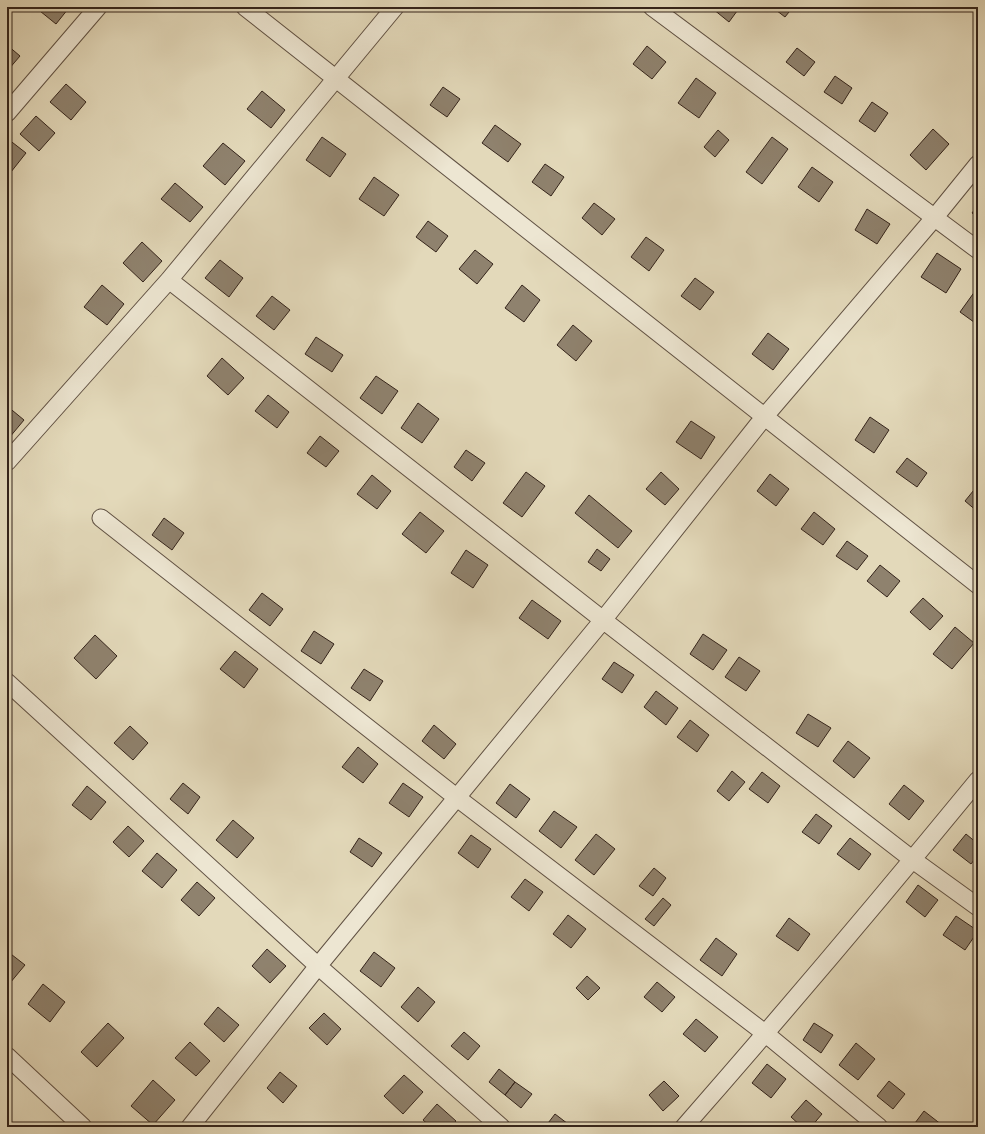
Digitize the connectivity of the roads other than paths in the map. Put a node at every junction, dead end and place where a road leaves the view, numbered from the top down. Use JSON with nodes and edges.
{"nodes":[{"id":1,"x":98,"y":7,"type":"edge"},
{"id":2,"x":245,"y":7,"type":"edge"},
{"id":3,"x":395,"y":7,"type":"edge"},
{"id":4,"x":652,"y":7,"type":"edge"},
{"id":5,"x":336,"y":78,"type":"junction"},
{"id":6,"x":7,"y":113,"type":"edge"},
{"id":7,"x":978,"y":164,"type":"edge"},
{"id":8,"x":935,"y":217,"type":"junction"},
{"id":9,"x":978,"y":250,"type":"edge"},
{"id":10,"x":169,"y":280,"type":"junction"},
{"id":11,"x":765,"y":416,"type":"junction"},
{"id":12,"x":7,"y":462,"type":"edge"},
{"id":13,"x":101,"y":518,"type":"dead end"},
{"id":14,"x":978,"y":585,"type":"edge"},
{"id":15,"x":603,"y":620,"type":"junction"},
{"id":16,"x":7,"y":682,"type":"edge"},
{"id":17,"x":978,"y":780,"type":"edge"},
{"id":18,"x":456,"y":797,"type":"junction"},
{"id":19,"x":913,"y":860,"type":"junction"},
{"id":20,"x":978,"y":906,"type":"edge"},
{"id":21,"x":318,"y":966,"type":"junction"},
{"id":22,"x":766,"y":1034,"type":"junction"},
{"id":23,"x":7,"y":1056,"type":"edge"},
{"id":24,"x":83,"y":1127,"type":"edge"},
{"id":25,"x":190,"y":1127,"type":"edge"},
{"id":26,"x":501,"y":1127,"type":"edge"},
{"id":27,"x":684,"y":1127,"type":"edge"},
{"id":28,"x":879,"y":1127,"type":"edge"}],
"edges":[{"from":1,"to":6,"type":"street"},
{"from":2,"to":5,"type":"street"},
{"from":3,"to":5,"type":"street"},
{"from":4,"to":8,"type":"street"},
{"from":5,"to":10,"type":"street"},
{"from":5,"to":11,"type":"street"},
{"from":7,"to":8,"type":"street"},
{"from":8,"to":9,"type":"street"},
{"from":8,"to":11,"type":"street"},
{"from":10,"to":12,"type":"street"},
{"from":10,"to":15,"type":"street"},
{"from":11,"to":14,"type":"street"},
{"from":11,"to":15,"type":"street"},
{"from":13,"to":18,"type":"street"},
{"from":15,"to":18,"type":"street"},
{"from":15,"to":19,"type":"street"},
{"from":16,"to":21,"type":"street"},
{"from":17,"to":19,"type":"street"},
{"from":18,"to":21,"type":"street"},
{"from":18,"to":22,"type":"street"},
{"from":19,"to":20,"type":"street"},
{"from":19,"to":22,"type":"street"},
{"from":21,"to":25,"type":"street"},
{"from":21,"to":26,"type":"street"},
{"from":22,"to":27,"type":"street"},
{"from":22,"to":28,"type":"street"},
{"from":23,"to":24,"type":"street"}]}
